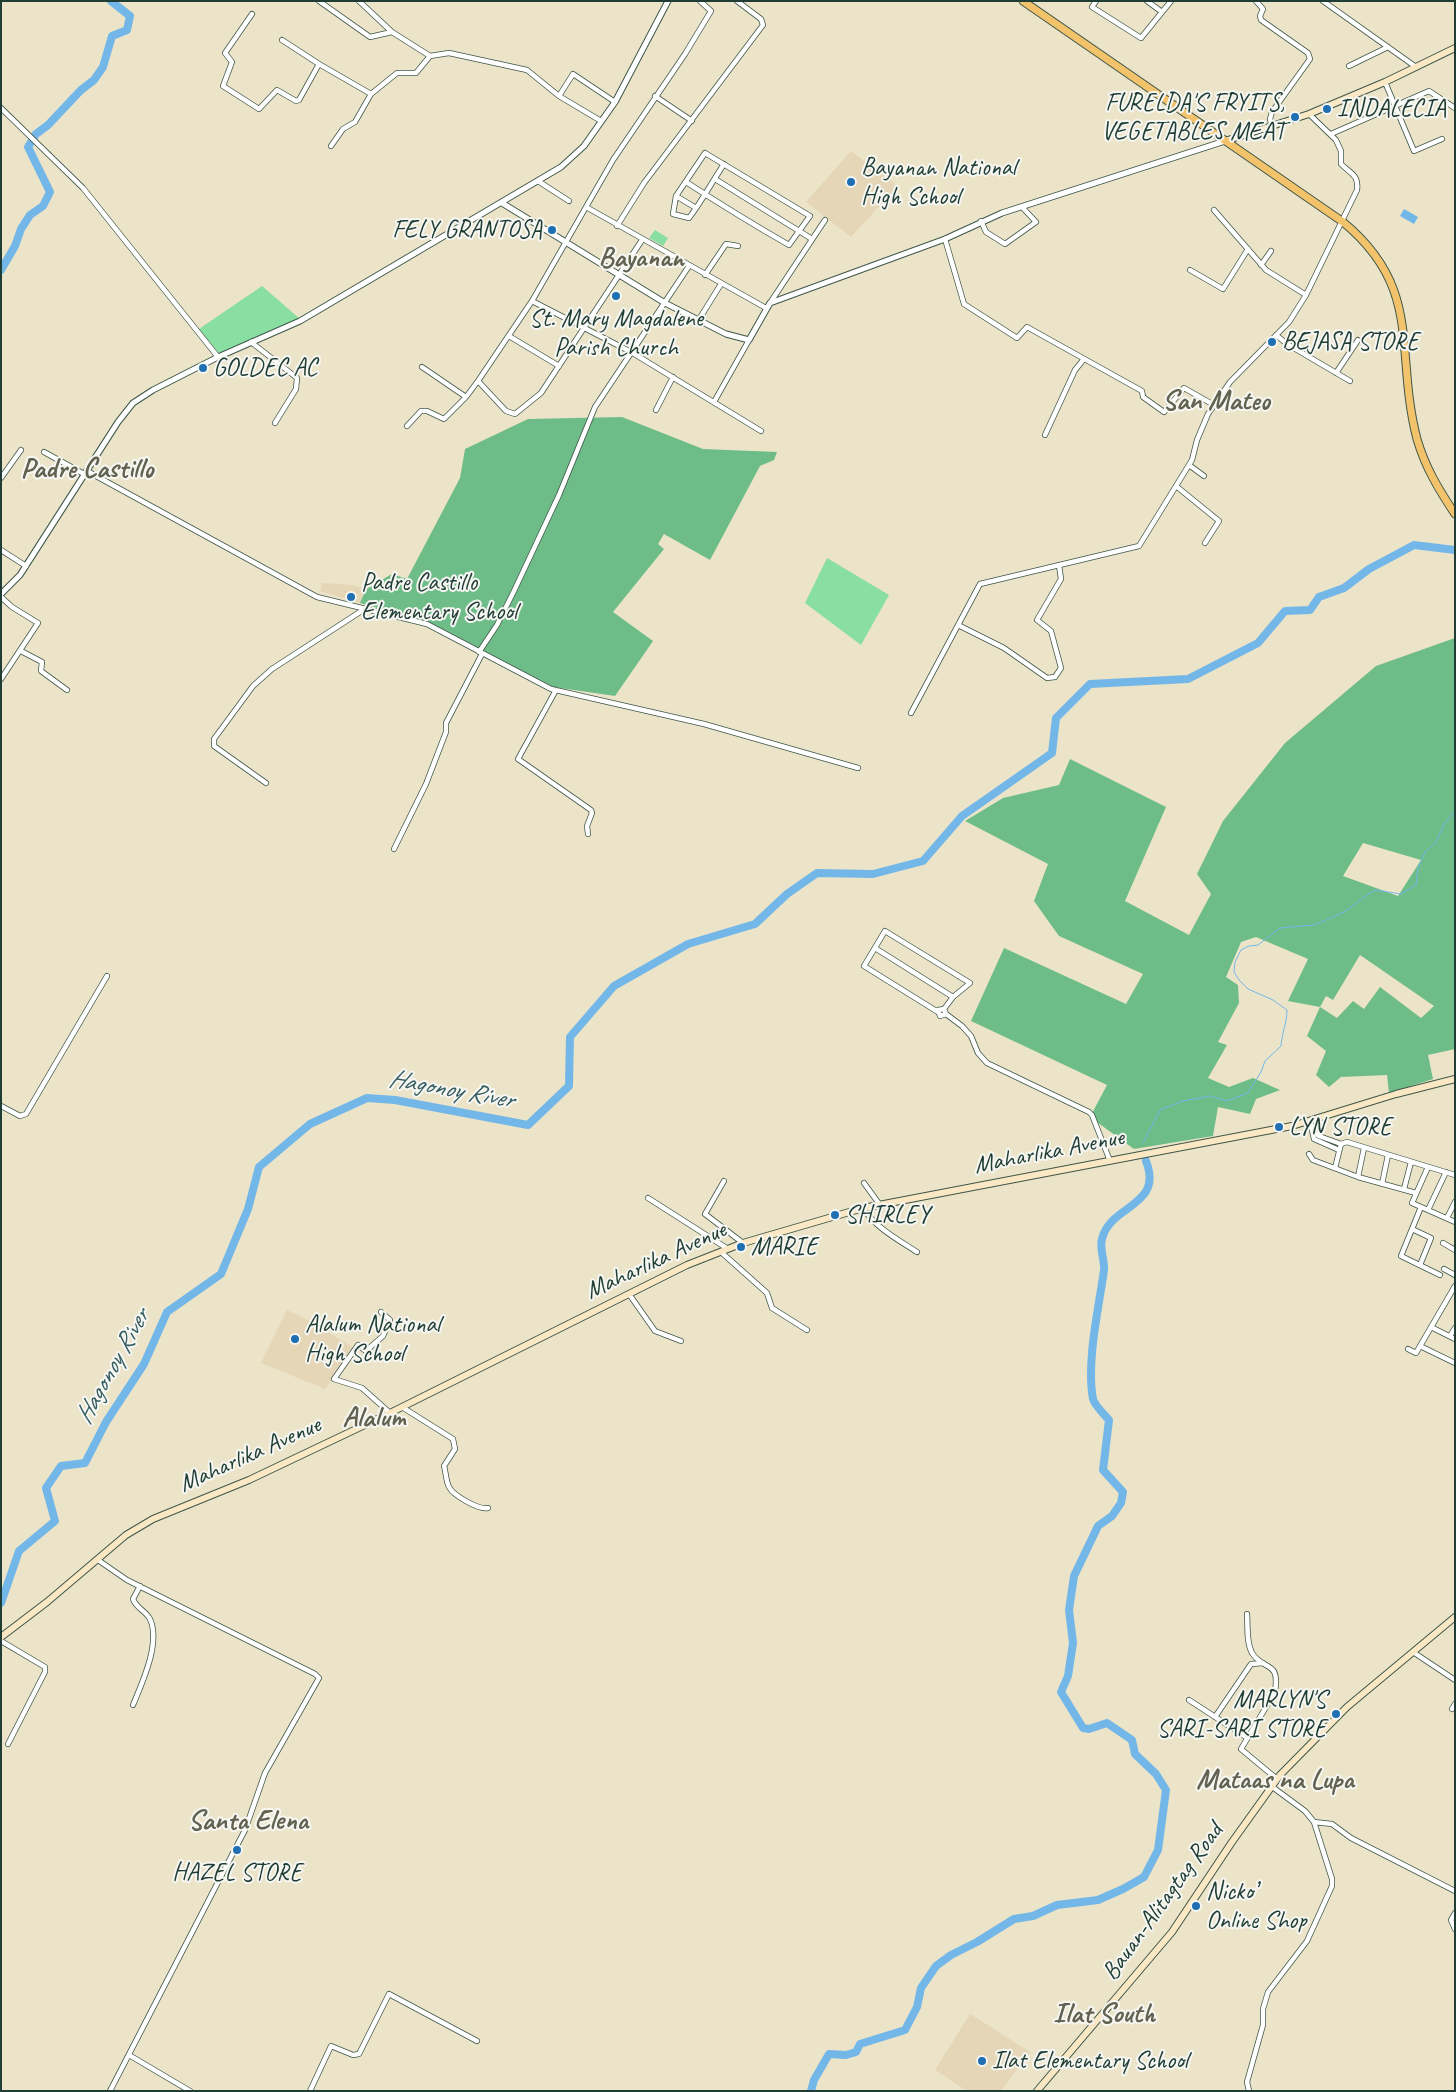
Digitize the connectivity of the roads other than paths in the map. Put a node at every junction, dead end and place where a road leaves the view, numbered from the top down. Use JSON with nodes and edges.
{"nodes":[{"id":1,"x":319,"y":1,"type":"edge"},
{"id":2,"x":359,"y":1,"type":"edge"},
{"id":3,"x":668,"y":1,"type":"edge"},
{"id":4,"x":700,"y":1,"type":"edge"},
{"id":5,"x":737,"y":1,"type":"edge"},
{"id":6,"x":1024,"y":1,"type":"edge"},
{"id":7,"x":1096,"y":1,"type":"edge"},
{"id":8,"x":1147,"y":1,"type":"edge"},
{"id":9,"x":1171,"y":1,"type":"edge"},
{"id":10,"x":1256,"y":1,"type":"edge"},
{"id":11,"x":1323,"y":1,"type":"edge"},
{"id":12,"x":1162,"y":12,"type":"junction"},
{"id":13,"x":252,"y":14,"type":"dead end"},
{"id":14,"x":392,"y":32,"type":"junction"},
{"id":15,"x":282,"y":40,"type":"dead end"},
{"id":16,"x":1388,"y":47,"type":"junction"},
{"id":17,"x":1455,"y":48,"type":"edge"},
{"id":18,"x":430,"y":56,"type":"junction"},
{"id":19,"x":319,"y":64,"type":"junction"},
{"id":20,"x":1349,"y":66,"type":"dead end"},
{"id":21,"x":1416,"y":67,"type":"junction"},
{"id":22,"x":1385,"y":82,"type":"junction"},
{"id":23,"x":371,"y":94,"type":"junction"},
{"id":24,"x":559,"y":96,"type":"junction"},
{"id":25,"x":655,"y":96,"type":"junction"},
{"id":26,"x":615,"y":102,"type":"junction"},
{"id":27,"x":1395,"y":106,"type":"junction"},
{"id":28,"x":1,"y":108,"type":"edge"},
{"id":29,"x":1455,"y":108,"type":"edge"},
{"id":30,"x":1309,"y":114,"type":"junction"},
{"id":31,"x":601,"y":121,"type":"junction"},
{"id":32,"x":692,"y":121,"type":"junction"},
{"id":33,"x":1272,"y":128,"type":"junction"},
{"id":34,"x":1331,"y":134,"type":"junction"},
{"id":35,"x":1442,"y":139,"type":"dead end"},
{"id":36,"x":1225,"y":141,"type":"junction"},
{"id":37,"x":331,"y":146,"type":"dead end"},
{"id":38,"x":724,"y":164,"type":"junction"},
{"id":39,"x":714,"y":179,"type":"junction"},
{"id":40,"x":538,"y":181,"type":"junction"},
{"id":41,"x":686,"y":182,"type":"junction"},
{"id":42,"x":705,"y":194,"type":"junction"},
{"id":43,"x":676,"y":196,"type":"junction"},
{"id":44,"x":569,"y":201,"type":"dead end"},
{"id":45,"x":502,"y":203,"type":"junction"},
{"id":46,"x":586,"y":207,"type":"junction"},
{"id":47,"x":1022,"y":207,"type":"junction"},
{"id":48,"x":696,"y":208,"type":"junction"},
{"id":49,"x":1214,"y":210,"type":"dead end"},
{"id":50,"x":825,"y":220,"type":"dead end"},
{"id":51,"x":981,"y":221,"type":"junction"},
{"id":52,"x":1342,"y":222,"type":"junction"},
{"id":53,"x":617,"y":226,"type":"junction"},
{"id":54,"x":799,"y":230,"type":"junction"},
{"id":55,"x":812,"y":239,"type":"junction"},
{"id":56,"x":945,"y":239,"type":"junction"},
{"id":57,"x":642,"y":240,"type":"junction"},
{"id":58,"x":565,"y":242,"type":"junction"},
{"id":59,"x":738,"y":246,"type":"dead end"},
{"id":60,"x":1248,"y":249,"type":"junction"},
{"id":61,"x":1271,"y":251,"type":"dead end"},
{"id":62,"x":1261,"y":264,"type":"junction"},
{"id":63,"x":688,"y":266,"type":"junction"},
{"id":64,"x":1190,"y":270,"type":"dead end"},
{"id":65,"x":617,"y":275,"type":"junction"},
{"id":66,"x":705,"y":275,"type":"junction"},
{"id":67,"x":721,"y":284,"type":"junction"},
{"id":68,"x":1306,"y":295,"type":"junction"},
{"id":69,"x":532,"y":301,"type":"junction"},
{"id":70,"x":666,"y":303,"type":"junction"},
{"id":71,"x":768,"y":306,"type":"junction"},
{"id":72,"x":698,"y":321,"type":"junction"},
{"id":73,"x":586,"y":328,"type":"junction"},
{"id":74,"x":1276,"y":335,"type":"junction"},
{"id":75,"x":509,"y":336,"type":"junction"},
{"id":76,"x":749,"y":340,"type":"junction"},
{"id":77,"x":1358,"y":340,"type":"dead end"},
{"id":78,"x":251,"y":342,"type":"junction"},
{"id":79,"x":632,"y":352,"type":"junction"},
{"id":80,"x":218,"y":357,"type":"junction"},
{"id":81,"x":1084,"y":359,"type":"junction"},
{"id":82,"x":559,"y":366,"type":"junction"},
{"id":83,"x":422,"y":367,"type":"dead end"},
{"id":84,"x":1336,"y":373,"type":"junction"},
{"id":85,"x":673,"y":377,"type":"junction"},
{"id":86,"x":478,"y":381,"type":"junction"},
{"id":87,"x":1350,"y":381,"type":"dead end"},
{"id":88,"x":466,"y":397,"type":"junction"},
{"id":89,"x":714,"y":402,"type":"junction"},
{"id":90,"x":1214,"y":406,"type":"junction"},
{"id":91,"x":656,"y":410,"type":"dead end"},
{"id":92,"x":275,"y":423,"type":"dead end"},
{"id":93,"x":408,"y":426,"type":"dead end"},
{"id":94,"x":761,"y":431,"type":"dead end"},
{"id":95,"x":1045,"y":435,"type":"dead end"},
{"id":96,"x":21,"y":450,"type":"dead end"},
{"id":97,"x":44,"y":452,"type":"dead end"},
{"id":98,"x":1189,"y":465,"type":"junction"},
{"id":99,"x":86,"y":472,"type":"junction"},
{"id":100,"x":1204,"y":476,"type":"dead end"},
{"id":101,"x":1,"y":478,"type":"edge"},
{"id":102,"x":1176,"y":486,"type":"junction"},
{"id":103,"x":1455,"y":514,"type":"edge"},
{"id":104,"x":1205,"y":543,"type":"dead end"},
{"id":105,"x":1,"y":550,"type":"edge"},
{"id":106,"x":26,"y":566,"type":"junction"},
{"id":107,"x":1059,"y":566,"type":"junction"},
{"id":108,"x":1,"y":595,"type":"edge"},
{"id":109,"x":363,"y":610,"type":"junction"},
{"id":110,"x":958,"y":625,"type":"junction"},
{"id":111,"x":21,"y":650,"type":"junction"},
{"id":112,"x":480,"y":653,"type":"junction"},
{"id":113,"x":1,"y":679,"type":"edge"},
{"id":114,"x":67,"y":690,"type":"dead end"},
{"id":115,"x":556,"y":690,"type":"junction"},
{"id":116,"x":911,"y":712,"type":"dead end"},
{"id":117,"x":858,"y":768,"type":"dead end"},
{"id":118,"x":266,"y":783,"type":"dead end"},
{"id":119,"x":588,"y":834,"type":"dead end"},
{"id":120,"x":394,"y":848,"type":"dead end"},
{"id":121,"x":875,"y":948,"type":"junction"},
{"id":122,"x":107,"y":976,"type":"dead end"},
{"id":123,"x":953,"y":997,"type":"junction"},
{"id":124,"x":945,"y":1012,"type":"junction"},
{"id":125,"x":1455,"y":1080,"type":"edge"},
{"id":126,"x":1,"y":1106,"type":"edge"},
{"id":127,"x":1310,"y":1121,"type":"junction"},
{"id":128,"x":1340,"y":1147,"type":"junction"},
{"id":129,"x":1364,"y":1148,"type":"junction"},
{"id":130,"x":1309,"y":1154,"type":"dead end"},
{"id":131,"x":1388,"y":1155,"type":"junction"},
{"id":132,"x":1110,"y":1161,"type":"junction"},
{"id":133,"x":1411,"y":1162,"type":"junction"},
{"id":134,"x":1428,"y":1167,"type":"junction"},
{"id":135,"x":1335,"y":1168,"type":"junction"},
{"id":136,"x":1446,"y":1172,"type":"junction"},
{"id":137,"x":1455,"y":1175,"type":"edge"},
{"id":138,"x":1358,"y":1177,"type":"junction"},
{"id":139,"x":724,"y":1181,"type":"dead end"},
{"id":140,"x":864,"y":1183,"type":"dead end"},
{"id":141,"x":1382,"y":1184,"type":"junction"},
{"id":142,"x":1404,"y":1189,"type":"junction"},
{"id":143,"x":1416,"y":1194,"type":"junction"},
{"id":144,"x":648,"y":1198,"type":"dead end"},
{"id":145,"x":1455,"y":1202,"type":"edge"},
{"id":146,"x":880,"y":1205,"type":"junction"},
{"id":147,"x":1421,"y":1207,"type":"junction"},
{"id":148,"x":863,"y":1208,"type":"junction"},
{"id":149,"x":1428,"y":1210,"type":"junction"},
{"id":150,"x":1447,"y":1218,"type":"junction"},
{"id":151,"x":1455,"y":1222,"type":"edge"},
{"id":152,"x":1412,"y":1229,"type":"junction"},
{"id":153,"x":743,"y":1243,"type":"junction"},
{"id":154,"x":1443,"y":1243,"type":"dead end"},
{"id":155,"x":724,"y":1250,"type":"junction"},
{"id":156,"x":1455,"y":1250,"type":"edge"},
{"id":157,"x":917,"y":1252,"type":"dead end"},
{"id":158,"x":1420,"y":1265,"type":"junction"},
{"id":159,"x":1444,"y":1270,"type":"dead end"},
{"id":160,"x":1440,"y":1275,"type":"dead end"},
{"id":161,"x":1455,"y":1275,"type":"edge"},
{"id":162,"x":1455,"y":1286,"type":"edge"},
{"id":163,"x":629,"y":1294,"type":"junction"},
{"id":164,"x":381,"y":1312,"type":"dead end"},
{"id":165,"x":1431,"y":1327,"type":"junction"},
{"id":166,"x":1455,"y":1328,"type":"edge"},
{"id":167,"x":808,"y":1330,"type":"dead end"},
{"id":168,"x":1452,"y":1338,"type":"edge"},
{"id":169,"x":681,"y":1341,"type":"dead end"},
{"id":170,"x":1420,"y":1346,"type":"junction"},
{"id":171,"x":1408,"y":1349,"type":"dead end"},
{"id":172,"x":1455,"y":1363,"type":"edge"},
{"id":173,"x":402,"y":1407,"type":"junction"},
{"id":174,"x":390,"y":1414,"type":"junction"},
{"id":175,"x":488,"y":1508,"type":"dead end"},
{"id":176,"x":98,"y":1560,"type":"junction"},
{"id":177,"x":140,"y":1586,"type":"junction"},
{"id":178,"x":1247,"y":1614,"type":"dead end"},
{"id":179,"x":1455,"y":1617,"type":"edge"},
{"id":180,"x":1,"y":1639,"type":"edge"},
{"id":181,"x":1413,"y":1652,"type":"junction"},
{"id":182,"x":1264,"y":1663,"type":"junction"},
{"id":183,"x":1455,"y":1680,"type":"edge"},
{"id":184,"x":1189,"y":1700,"type":"dead end"},
{"id":185,"x":133,"y":1705,"type":"dead end"},
{"id":186,"x":1215,"y":1717,"type":"junction"},
{"id":187,"x":1246,"y":1737,"type":"junction"},
{"id":188,"x":8,"y":1744,"type":"dead end"},
{"id":189,"x":1277,"y":1779,"type":"junction"},
{"id":190,"x":1271,"y":1786,"type":"junction"},
{"id":191,"x":1314,"y":1822,"type":"junction"},
{"id":192,"x":1455,"y":1891,"type":"edge"},
{"id":193,"x":1455,"y":1913,"type":"edge"},
{"id":194,"x":1455,"y":1930,"type":"edge"},
{"id":195,"x":477,"y":2041,"type":"dead end"},
{"id":196,"x":129,"y":2055,"type":"junction"},
{"id":197,"x":110,"y":2091,"type":"edge"},
{"id":198,"x":190,"y":2091,"type":"edge"},
{"id":199,"x":310,"y":2091,"type":"edge"},
{"id":200,"x":1037,"y":2091,"type":"edge"},
{"id":201,"x":1249,"y":2091,"type":"edge"}],
"edges":[{"from":1,"to":14,"type":"street"},
{"from":2,"to":14,"type":"street"},
{"from":3,"to":26,"type":"street"},
{"from":4,"to":25,"type":"street"},
{"from":5,"to":32,"type":"street"},
{"from":6,"to":36,"type":"main road"},
{"from":7,"to":12,"type":"street"},
{"from":8,"to":12,"type":"street"},
{"from":9,"to":12,"type":"street"},
{"from":10,"to":33,"type":"street"},
{"from":11,"to":16,"type":"street"},
{"from":13,"to":19,"type":"street"},
{"from":14,"to":18,"type":"street"},
{"from":15,"to":19,"type":"street"},
{"from":16,"to":20,"type":"street"},
{"from":16,"to":21,"type":"street"},
{"from":17,"to":21,"type":"main road"},
{"from":18,"to":23,"type":"street"},
{"from":18,"to":24,"type":"street"},
{"from":19,"to":23,"type":"street"},
{"from":21,"to":22,"type":"main road"},
{"from":22,"to":27,"type":"street"},
{"from":22,"to":30,"type":"main road"},
{"from":23,"to":37,"type":"street"},
{"from":24,"to":26,"type":"street"},
{"from":24,"to":31,"type":"street"},
{"from":25,"to":32,"type":"street"},
{"from":25,"to":46,"type":"street"},
{"from":26,"to":31,"type":"street"},
{"from":27,"to":29,"type":"street"},
{"from":27,"to":34,"type":"street"},
{"from":27,"to":35,"type":"street"},
{"from":28,"to":80,"type":"street"},
{"from":30,"to":33,"type":"main road"},
{"from":30,"to":34,"type":"street"},
{"from":31,"to":40,"type":"street"},
{"from":32,"to":53,"type":"street"},
{"from":33,"to":36,"type":"main road"},
{"from":34,"to":52,"type":"street"},
{"from":36,"to":47,"type":"street"},
{"from":36,"to":52,"type":"main road"},
{"from":38,"to":39,"type":"street"},
{"from":38,"to":41,"type":"street"},
{"from":38,"to":54,"type":"street"},
{"from":39,"to":42,"type":"street"},
{"from":39,"to":54,"type":"street"},
{"from":40,"to":44,"type":"street"},
{"from":40,"to":45,"type":"street"},
{"from":41,"to":42,"type":"street"},
{"from":41,"to":43,"type":"street"},
{"from":42,"to":48,"type":"street"},
{"from":42,"to":54,"type":"street"},
{"from":43,"to":48,"type":"street"},
{"from":43,"to":48,"type":"street"},
{"from":45,"to":58,"type":"street"},
{"from":45,"to":78,"type":"street"},
{"from":46,"to":53,"type":"street"},
{"from":46,"to":58,"type":"street"},
{"from":47,"to":51,"type":"street"},
{"from":47,"to":51,"type":"street"},
{"from":49,"to":60,"type":"street"},
{"from":50,"to":55,"type":"street"},
{"from":51,"to":56,"type":"street"},
{"from":52,"to":68,"type":"street"},
{"from":52,"to":103,"type":"main road"},
{"from":53,"to":57,"type":"street"},
{"from":54,"to":55,"type":"street"},
{"from":55,"to":71,"type":"street"},
{"from":56,"to":71,"type":"street"},
{"from":56,"to":81,"type":"street"},
{"from":57,"to":63,"type":"street"},
{"from":57,"to":65,"type":"street"},
{"from":58,"to":65,"type":"street"},
{"from":58,"to":69,"type":"street"},
{"from":59,"to":66,"type":"street"},
{"from":60,"to":62,"type":"street"},
{"from":60,"to":64,"type":"street"},
{"from":61,"to":62,"type":"street"},
{"from":62,"to":68,"type":"street"},
{"from":63,"to":66,"type":"street"},
{"from":63,"to":70,"type":"street"},
{"from":65,"to":70,"type":"street"},
{"from":65,"to":73,"type":"street"},
{"from":66,"to":67,"type":"street"},
{"from":67,"to":71,"type":"street"},
{"from":67,"to":72,"type":"street"},
{"from":68,"to":74,"type":"street"},
{"from":69,"to":73,"type":"street"},
{"from":69,"to":75,"type":"street"},
{"from":70,"to":72,"type":"street"},
{"from":70,"to":79,"type":"street"},
{"from":71,"to":76,"type":"street"},
{"from":72,"to":76,"type":"street"},
{"from":73,"to":79,"type":"street"},
{"from":73,"to":82,"type":"street"},
{"from":74,"to":84,"type":"street"},
{"from":74,"to":90,"type":"street"},
{"from":75,"to":82,"type":"street"},
{"from":75,"to":86,"type":"street"},
{"from":76,"to":89,"type":"street"},
{"from":77,"to":84,"type":"street"},
{"from":78,"to":80,"type":"street"},
{"from":78,"to":92,"type":"street"},
{"from":79,"to":85,"type":"street"},
{"from":79,"to":112,"type":"street"},
{"from":80,"to":99,"type":"street"},
{"from":81,"to":90,"type":"street"},
{"from":81,"to":95,"type":"street"},
{"from":82,"to":86,"type":"street"},
{"from":83,"to":88,"type":"street"},
{"from":84,"to":87,"type":"street"},
{"from":85,"to":89,"type":"street"},
{"from":85,"to":91,"type":"street"},
{"from":86,"to":88,"type":"street"},
{"from":88,"to":93,"type":"street"},
{"from":89,"to":94,"type":"street"},
{"from":90,"to":98,"type":"street"},
{"from":96,"to":101,"type":"street"},
{"from":97,"to":99,"type":"street"},
{"from":98,"to":100,"type":"street"},
{"from":98,"to":102,"type":"street"},
{"from":99,"to":106,"type":"street"},
{"from":99,"to":109,"type":"street"},
{"from":102,"to":104,"type":"street"},
{"from":102,"to":107,"type":"street"},
{"from":105,"to":106,"type":"street"},
{"from":106,"to":108,"type":"street"},
{"from":107,"to":110,"type":"street"},
{"from":107,"to":110,"type":"street"},
{"from":108,"to":111,"type":"street"},
{"from":109,"to":112,"type":"street"},
{"from":109,"to":118,"type":"street"},
{"from":110,"to":116,"type":"street"},
{"from":111,"to":113,"type":"street"},
{"from":111,"to":114,"type":"street"},
{"from":112,"to":115,"type":"street"},
{"from":112,"to":120,"type":"street"},
{"from":115,"to":117,"type":"street"},
{"from":115,"to":119,"type":"street"},
{"from":121,"to":123,"type":"street"},
{"from":121,"to":123,"type":"street"},
{"from":121,"to":124,"type":"street"},
{"from":122,"to":126,"type":"street"},
{"from":123,"to":124,"type":"street"},
{"from":124,"to":132,"type":"street"},
{"from":125,"to":127,"type":"main road","name":"Maharlika Avenue"},
{"from":127,"to":128,"type":"street"},
{"from":127,"to":132,"type":"main road","name":"Maharlika Avenue"},
{"from":128,"to":129,"type":"street"},
{"from":128,"to":135,"type":"street"},
{"from":129,"to":131,"type":"street"},
{"from":129,"to":138,"type":"street"},
{"from":130,"to":135,"type":"street"},
{"from":131,"to":133,"type":"street"},
{"from":131,"to":141,"type":"street"},
{"from":132,"to":146,"type":"main road","name":"Maharlika Avenue"},
{"from":133,"to":134,"type":"street"},
{"from":133,"to":142,"type":"street"},
{"from":134,"to":136,"type":"street"},
{"from":134,"to":143,"type":"street"},
{"from":135,"to":138,"type":"street"},
{"from":136,"to":137,"type":"street"},
{"from":136,"to":149,"type":"street"},
{"from":138,"to":141,"type":"street"},
{"from":139,"to":153,"type":"street"},
{"from":140,"to":146,"type":"street"},
{"from":141,"to":142,"type":"street"},
{"from":142,"to":143,"type":"street"},
{"from":143,"to":147,"type":"street"},
{"from":144,"to":155,"type":"street"},
{"from":145,"to":150,"type":"street"},
{"from":146,"to":148,"type":"main road","name":"Maharlika Avenue"},
{"from":147,"to":149,"type":"street"},
{"from":147,"to":152,"type":"street"},
{"from":148,"to":153,"type":"main road","name":"Maharlika Avenue"},
{"from":148,"to":157,"type":"street"},
{"from":149,"to":150,"type":"street"},
{"from":150,"to":151,"type":"street"},
{"from":152,"to":158,"type":"street"},
{"from":152,"to":158,"type":"street"},
{"from":153,"to":155,"type":"main road","name":"Maharlika Avenue"},
{"from":154,"to":156,"type":"street"},
{"from":155,"to":163,"type":"main road","name":"Maharlika Avenue"},
{"from":155,"to":167,"type":"street"},
{"from":158,"to":160,"type":"street"},
{"from":159,"to":161,"type":"street"},
{"from":162,"to":165,"type":"street"},
{"from":163,"to":169,"type":"street"},
{"from":163,"to":173,"type":"main road","name":"Maharlika Avenue"},
{"from":164,"to":174,"type":"street"},
{"from":165,"to":168,"type":"street"},
{"from":165,"to":170,"type":"street"},
{"from":166,"to":168,"type":"street"},
{"from":170,"to":171,"type":"street"},
{"from":170,"to":172,"type":"street"},
{"from":173,"to":174,"type":"main road","name":"Maharlika Avenue"},
{"from":173,"to":175,"type":"street"},
{"from":174,"to":176,"type":"main road","name":"Maharlika Avenue"},
{"from":176,"to":177,"type":"street"},
{"from":176,"to":180,"type":"main road","name":"Maharlika Avenue"},
{"from":177,"to":185,"type":"street"},
{"from":177,"to":196,"type":"street"},
{"from":178,"to":182,"type":"street"},
{"from":179,"to":181,"type":"main road","name":"Bauan-Alitagtag Road"},
{"from":180,"to":188,"type":"street"},
{"from":181,"to":183,"type":"street"},
{"from":181,"to":189,"type":"main road","name":"Bauan-Alitagtag Road"},
{"from":182,"to":186,"type":"street"},
{"from":182,"to":187,"type":"street"},
{"from":184,"to":186,"type":"street"},
{"from":186,"to":187,"type":"street"},
{"from":187,"to":189,"type":"street"},
{"from":189,"to":190,"type":"main road","name":"Bauan-Alitagtag Road"},
{"from":190,"to":191,"type":"street"},
{"from":190,"to":200,"type":"main road","name":"Bauan-Alitagtag Road"},
{"from":191,"to":192,"type":"street"},
{"from":191,"to":201,"type":"street"},
{"from":193,"to":194,"type":"street"},
{"from":195,"to":199,"type":"street"},
{"from":196,"to":197,"type":"street"},
{"from":196,"to":198,"type":"street"}]}
